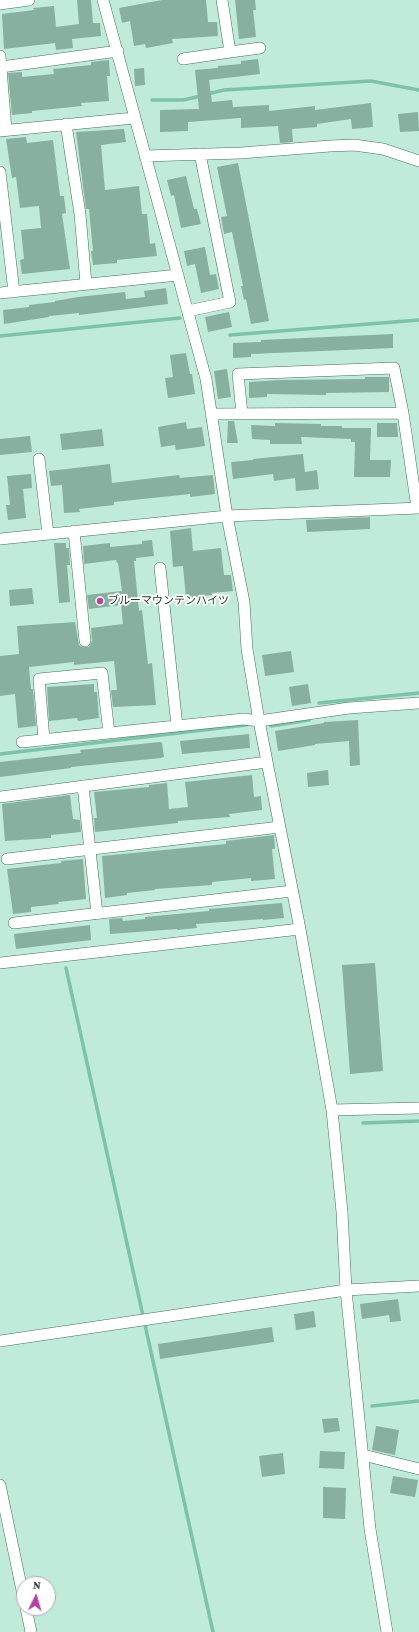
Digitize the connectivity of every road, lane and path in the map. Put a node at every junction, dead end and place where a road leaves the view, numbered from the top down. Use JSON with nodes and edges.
{"nodes":[{"id":1,"x":29,"y":0,"type":"edge"},
{"id":2,"x":103,"y":0,"type":"edge"},
{"id":3,"x":222,"y":0,"type":"edge"},
{"id":4,"x":0,"y":4,"type":"edge"},
{"id":5,"x":260,"y":48,"type":"dead end"},
{"id":6,"x":118,"y":51,"type":"junction"},
{"id":7,"x":230,"y":52,"type":"junction"},
{"id":8,"x":184,"y":59,"type":"dead end"},
{"id":9,"x":0,"y":61,"type":"edge"},
{"id":10,"x":134,"y":118,"type":"junction"},
{"id":11,"x":66,"y":124,"type":"junction"},
{"id":12,"x":3,"y":130,"type":"edge"},
{"id":13,"x":200,"y":154,"type":"junction"},
{"id":14,"x":145,"y":156,"type":"junction"},
{"id":15,"x":419,"y":161,"type":"edge"},
{"id":16,"x":0,"y":172,"type":"edge"},
{"id":17,"x":178,"y":275,"type":"junction"},
{"id":18,"x":86,"y":284,"type":"junction"},
{"id":19,"x":14,"y":292,"type":"junction"},
{"id":20,"x":0,"y":293,"type":"edge"},
{"id":21,"x":188,"y":311,"type":"junction"},
{"id":22,"x":211,"y":414,"type":"junction"},
{"id":23,"x":242,"y":414,"type":"junction"},
{"id":24,"x":403,"y":414,"type":"junction"},
{"id":25,"x":40,"y":459,"type":"dead end"},
{"id":26,"x":418,"y":508,"type":"edge"},
{"id":27,"x":227,"y":516,"type":"junction"},
{"id":28,"x":74,"y":532,"type":"junction"},
{"id":29,"x":48,"y":534,"type":"junction"},
{"id":30,"x":0,"y":539,"type":"edge"},
{"id":31,"x":160,"y":568,"type":"dead end"},
{"id":32,"x":85,"y":641,"type":"dead end"},
{"id":33,"x":419,"y":703,"type":"edge"},
{"id":34,"x":259,"y":720,"type":"junction"},
{"id":35,"x":176,"y":726,"type":"junction"},
{"id":36,"x":109,"y":733,"type":"junction"},
{"id":37,"x":44,"y":740,"type":"junction"},
{"id":38,"x":22,"y":742,"type":"dead end"},
{"id":39,"x":267,"y":762,"type":"junction"},
{"id":40,"x":83,"y":786,"type":"junction"},
{"id":41,"x":0,"y":797,"type":"edge"},
{"id":42,"x":280,"y":827,"type":"junction"},
{"id":43,"x":90,"y":849,"type":"junction"},
{"id":44,"x":7,"y":859,"type":"dead end"},
{"id":45,"x":292,"y":891,"type":"junction"},
{"id":46,"x":97,"y":914,"type":"junction"},
{"id":47,"x":14,"y":923,"type":"dead end"},
{"id":48,"x":300,"y":929,"type":"junction"},
{"id":49,"x":0,"y":964,"type":"edge"},
{"id":50,"x":419,"y":1108,"type":"edge"},
{"id":51,"x":332,"y":1110,"type":"junction"},
{"id":52,"x":419,"y":1286,"type":"edge"},
{"id":53,"x":346,"y":1290,"type":"junction"},
{"id":54,"x":0,"y":1341,"type":"edge"},
{"id":55,"x":363,"y":1455,"type":"junction"},
{"id":56,"x":419,"y":1469,"type":"edge"},
{"id":57,"x":0,"y":1485,"type":"edge"},
{"id":58,"x":19,"y":1576,"type":"edge"},
{"id":59,"x":28,"y":1616,"type":"edge"},
{"id":60,"x":31,"y":1632,"type":"edge"},
{"id":61,"x":387,"y":1632,"type":"edge"}],
"edges":[{"from":1,"to":4,"type":"street"},
{"from":2,"to":6,"type":"street"},
{"from":3,"to":7,"type":"street"},
{"from":5,"to":7,"type":"street"},
{"from":6,"to":9,"type":"street"},
{"from":6,"to":10,"type":"street"},
{"from":7,"to":8,"type":"street"},
{"from":9,"to":12,"type":"street"},
{"from":10,"to":11,"type":"street"},
{"from":10,"to":14,"type":"street"},
{"from":11,"to":12,"type":"street"},
{"from":11,"to":18,"type":"street"},
{"from":13,"to":14,"type":"street"},
{"from":13,"to":15,"type":"street"},
{"from":13,"to":21,"type":"street"},
{"from":14,"to":17,"type":"street"},
{"from":16,"to":19,"type":"street"},
{"from":17,"to":18,"type":"street"},
{"from":17,"to":21,"type":"street"},
{"from":18,"to":19,"type":"street"},
{"from":19,"to":20,"type":"street"},
{"from":21,"to":22,"type":"street"},
{"from":22,"to":23,"type":"street"},
{"from":22,"to":27,"type":"street"},
{"from":23,"to":24,"type":"street"},
{"from":23,"to":24,"type":"street"},
{"from":24,"to":26,"type":"street"},
{"from":25,"to":29,"type":"street"},
{"from":26,"to":27,"type":"street"},
{"from":27,"to":28,"type":"street"},
{"from":27,"to":34,"type":"street"},
{"from":28,"to":29,"type":"street"},
{"from":28,"to":32,"type":"street"},
{"from":29,"to":30,"type":"street"},
{"from":31,"to":35,"type":"street"},
{"from":33,"to":34,"type":"street"},
{"from":34,"to":35,"type":"street"},
{"from":34,"to":39,"type":"street"},
{"from":35,"to":36,"type":"street"},
{"from":36,"to":37,"type":"street"},
{"from":36,"to":37,"type":"street"},
{"from":37,"to":38,"type":"street"},
{"from":39,"to":40,"type":"street"},
{"from":39,"to":42,"type":"street"},
{"from":40,"to":41,"type":"street"},
{"from":40,"to":43,"type":"street"},
{"from":42,"to":43,"type":"street"},
{"from":42,"to":45,"type":"street"},
{"from":43,"to":44,"type":"street"},
{"from":43,"to":46,"type":"street"},
{"from":45,"to":46,"type":"street"},
{"from":45,"to":48,"type":"street"},
{"from":46,"to":47,"type":"street"},
{"from":48,"to":49,"type":"street"},
{"from":48,"to":51,"type":"street"},
{"from":50,"to":51,"type":"street"},
{"from":51,"to":53,"type":"street"},
{"from":52,"to":53,"type":"street"},
{"from":53,"to":54,"type":"street"},
{"from":53,"to":55,"type":"street"},
{"from":55,"to":56,"type":"street"},
{"from":55,"to":61,"type":"street"},
{"from":57,"to":58,"type":"street"},
{"from":59,"to":60,"type":"street"}]}
